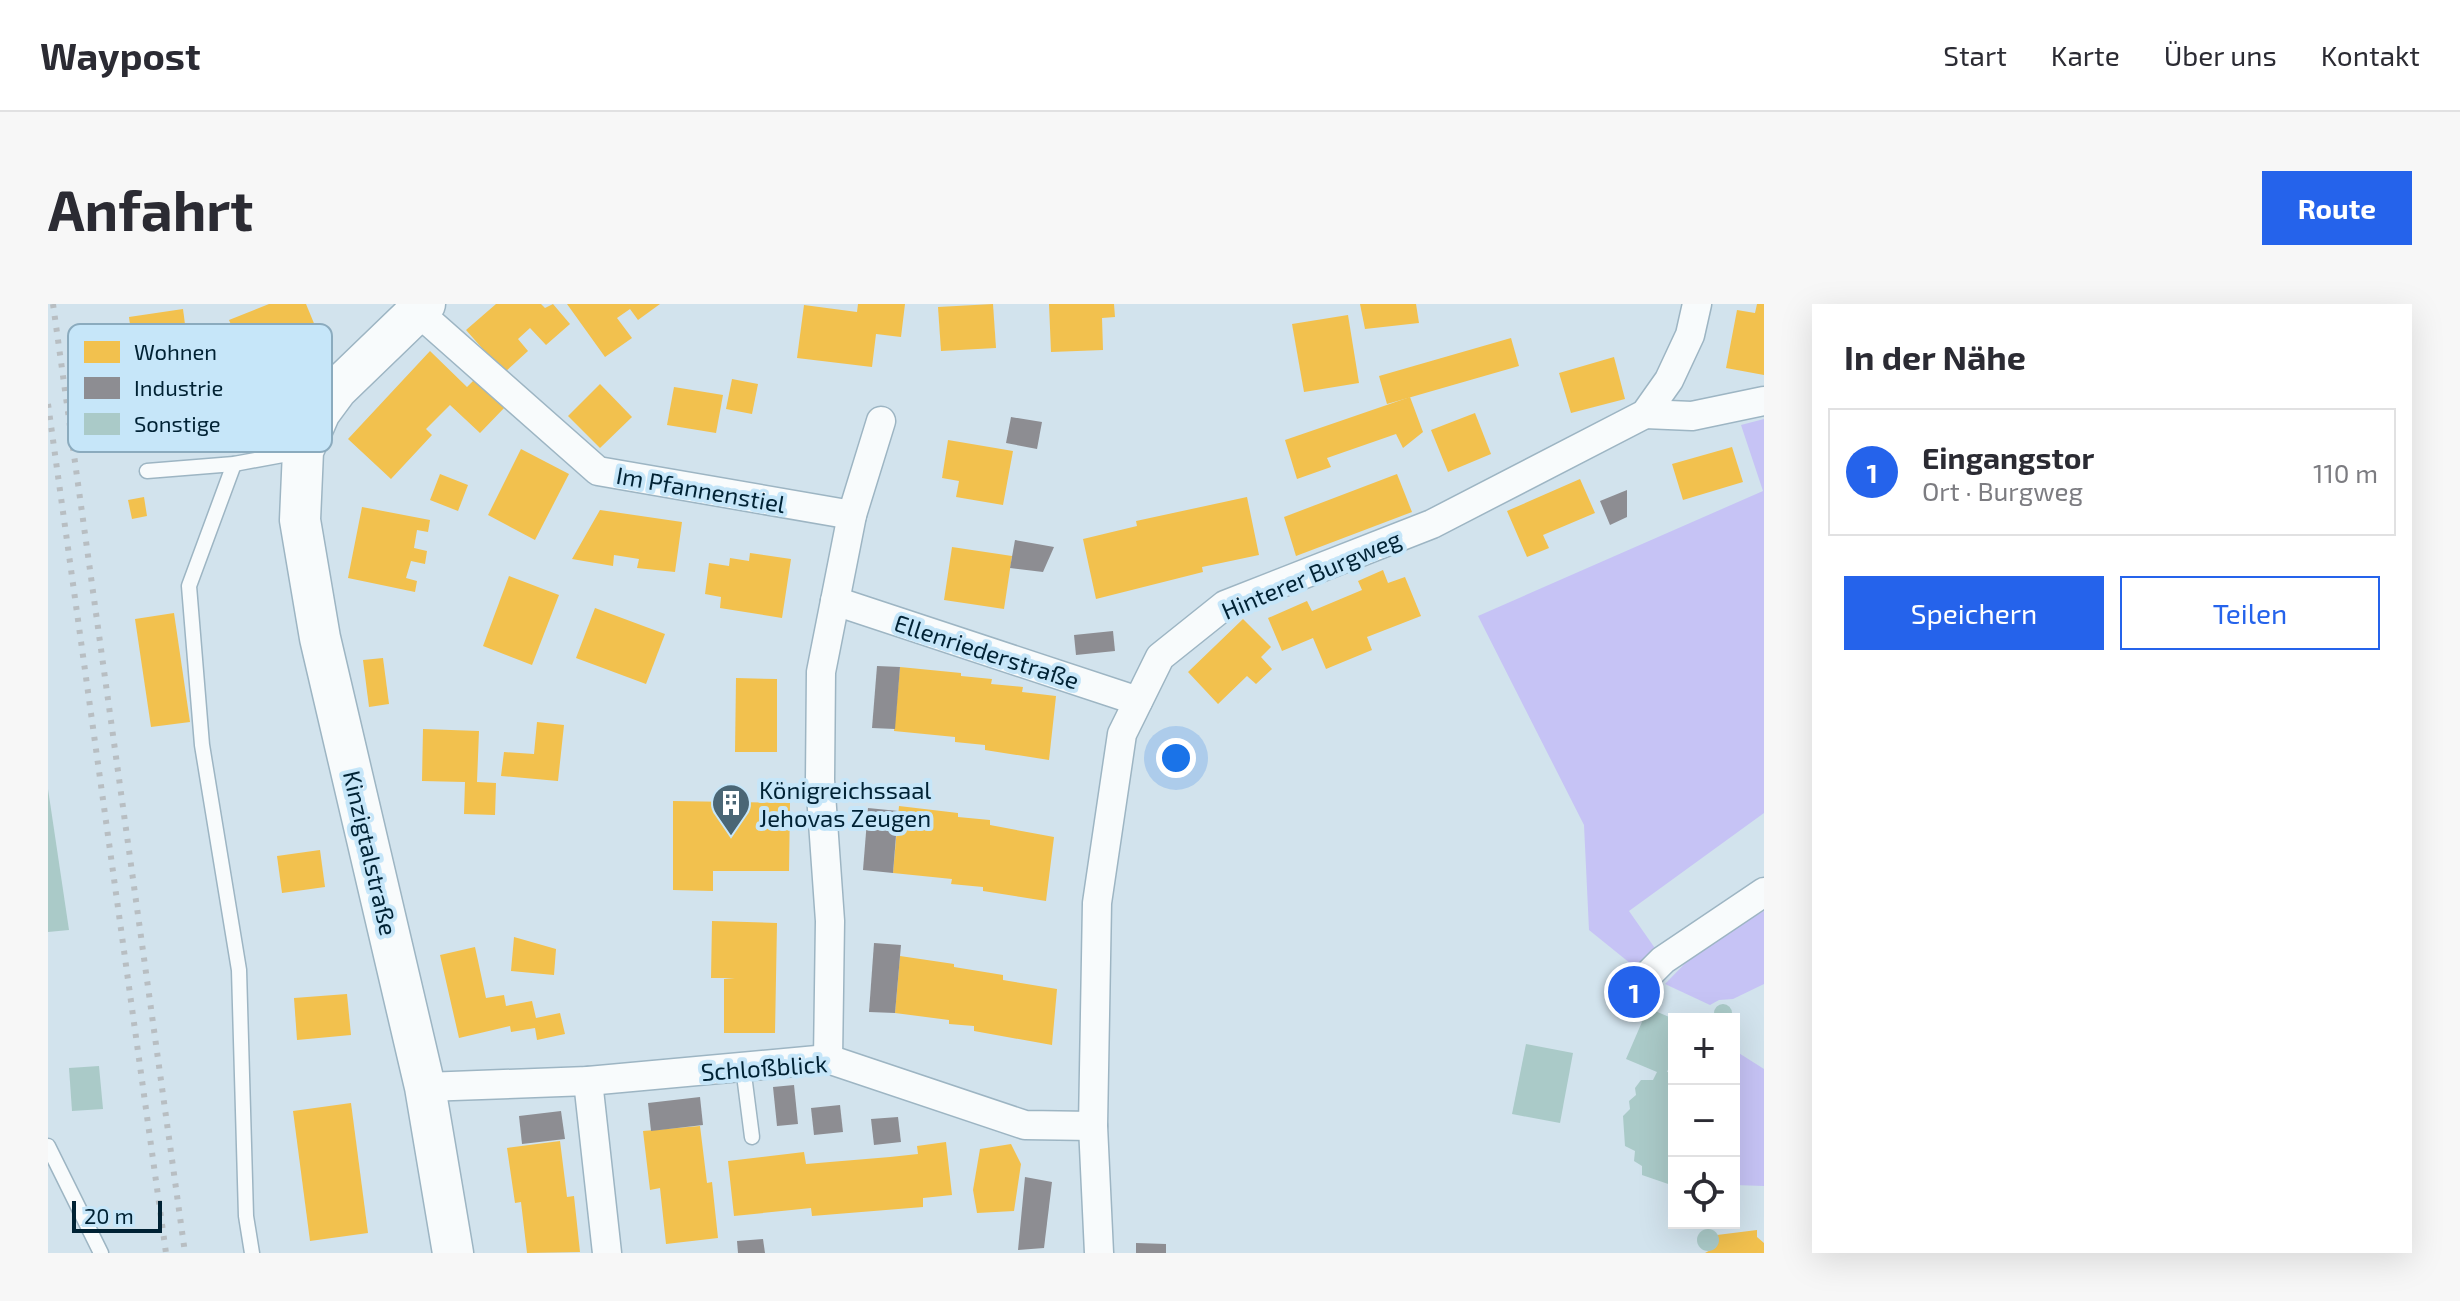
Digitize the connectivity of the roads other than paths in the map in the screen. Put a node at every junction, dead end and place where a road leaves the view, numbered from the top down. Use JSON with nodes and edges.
{"nodes":[{"id":1,"x":1697,"y":304,"type":"edge"},
{"id":2,"x":421,"y":308,"type":"edge"},
{"id":3,"x":332,"y":396,"type":"edge"},
{"id":4,"x":1764,"y":401,"type":"edge"},
{"id":5,"x":1645,"y":414,"type":"junction"},
{"id":6,"x":881,"y":421,"type":"dead end"},
{"id":7,"x":298,"y":452,"type":"edge"},
{"id":8,"x":303,"y":452,"type":"edge"},
{"id":9,"x":234,"y":464,"type":"junction"},
{"id":10,"x":147,"y":471,"type":"dead end"},
{"id":11,"x":852,"y":515,"type":"junction"},
{"id":12,"x":835,"y":601,"type":"junction"},
{"id":13,"x":1138,"y":701,"type":"junction"},
{"id":14,"x":1764,"y":892,"type":"edge"},
{"id":15,"x":1643,"y":980,"type":"dead end"},
{"id":16,"x":828,"y":1059,"type":"junction"},
{"id":17,"x":743,"y":1067,"type":"junction"},
{"id":18,"x":588,"y":1081,"type":"junction"},
{"id":19,"x":425,"y":1087,"type":"junction"},
{"id":20,"x":1093,"y":1126,"type":"junction"},
{"id":21,"x":752,"y":1137,"type":"dead end"},
{"id":22,"x":48,"y":1146,"type":"edge"},
{"id":23,"x":101,"y":1253,"type":"edge"},
{"id":24,"x":252,"y":1253,"type":"edge"},
{"id":25,"x":453,"y":1253,"type":"edge"},
{"id":26,"x":607,"y":1253,"type":"edge"},
{"id":27,"x":1099,"y":1253,"type":"edge"}],
"edges":[{"from":1,"to":5,"type":"street","name":"Hinterer Burgweg"},
{"from":2,"to":3,"type":"main road"},
{"from":2,"to":11,"type":"street","name":"Im Pfannenstiel"},
{"from":4,"to":5,"type":"street"},
{"from":5,"to":13,"type":"street","name":"Hinterer Burgweg"},
{"from":6,"to":11,"type":"street"},
{"from":7,"to":9,"type":"lane"},
{"from":8,"to":19,"type":"main road","name":"Kinzigtalstraße"},
{"from":9,"to":10,"type":"lane"},
{"from":9,"to":24,"type":"lane"},
{"from":11,"to":12,"type":"street"},
{"from":12,"to":13,"type":"street","name":"Ellenriederstraße"},
{"from":12,"to":16,"type":"street"},
{"from":13,"to":20,"type":"street","name":"Hinterer Burgweg"},
{"from":14,"to":15,"type":"street"},
{"from":16,"to":17,"type":"street","name":"Schloßblick"},
{"from":16,"to":20,"type":"street","name":"Schloßblick"},
{"from":17,"to":18,"type":"street","name":"Schloßblick"},
{"from":17,"to":21,"type":"lane"},
{"from":18,"to":19,"type":"street","name":"Schloßblick"},
{"from":18,"to":26,"type":"street"},
{"from":19,"to":25,"type":"main road","name":"Kinzigtalstraße"},
{"from":20,"to":27,"type":"street","name":"Hinterer Burgweg"},
{"from":22,"to":23,"type":"lane"}]}
